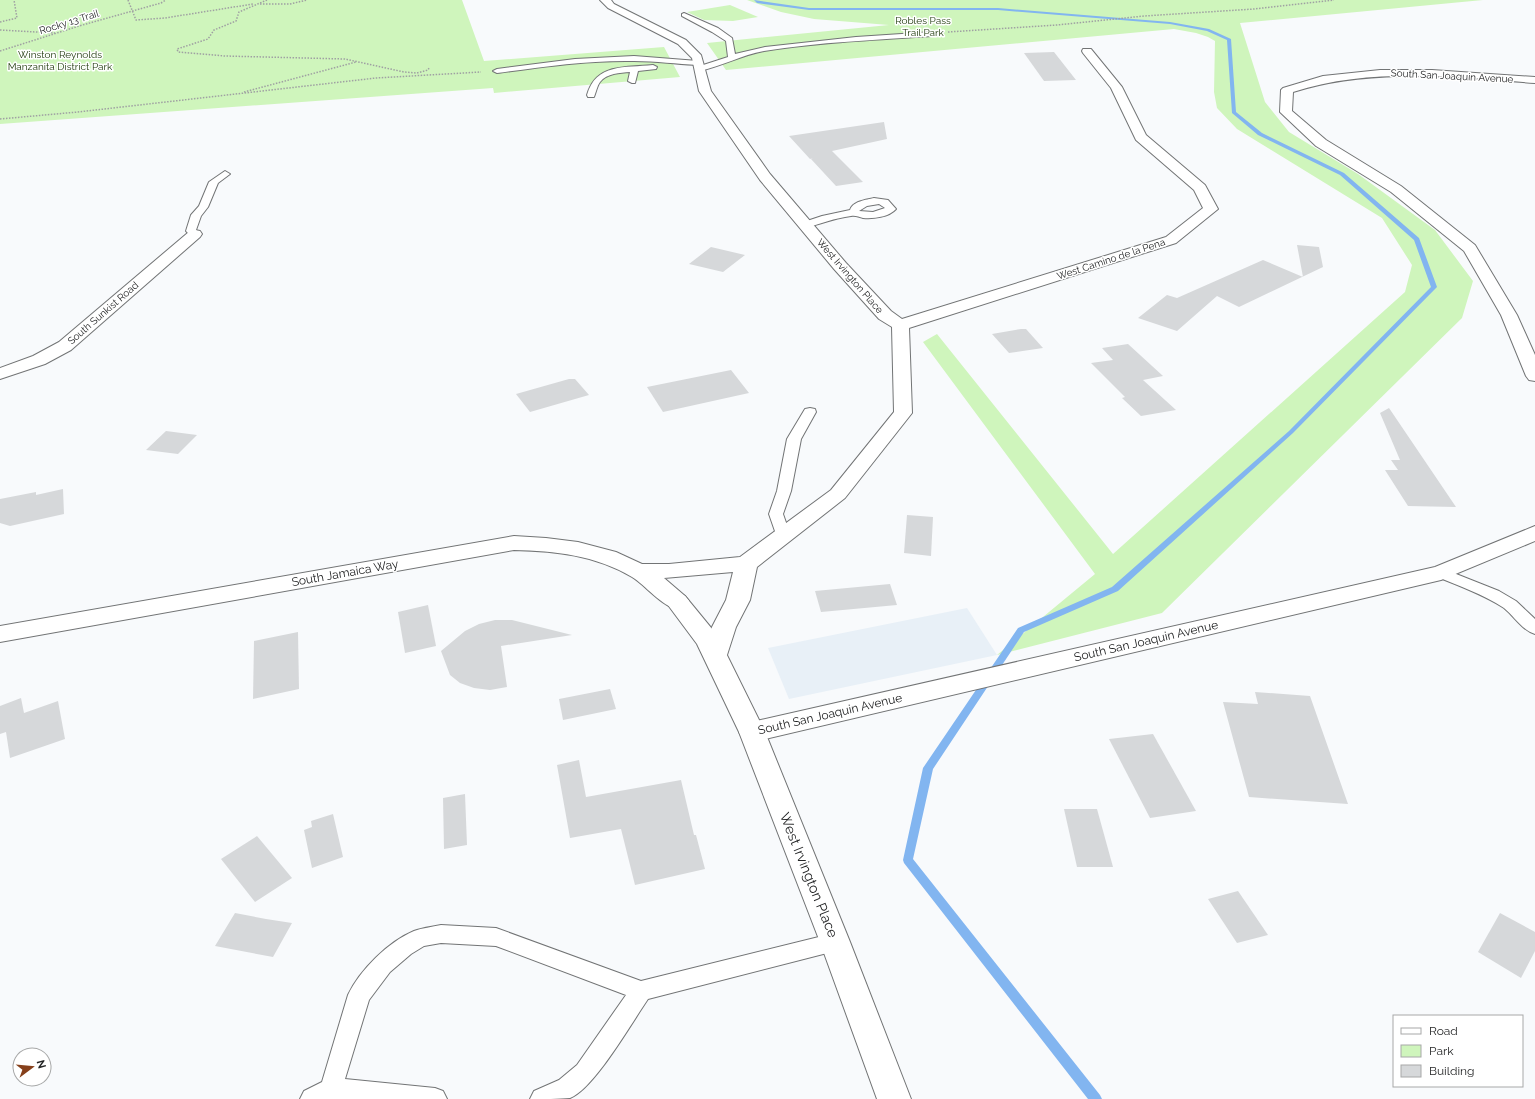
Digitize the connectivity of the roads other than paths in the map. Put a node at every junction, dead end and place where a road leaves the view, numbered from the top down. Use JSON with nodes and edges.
{"nodes":[{"id":1,"x":605,"y":0,"type":"edge"},
{"id":2,"x":684,"y":15,"type":"dead end"},
{"id":3,"x":932,"y":34,"type":"road end"},
{"id":4,"x":1087,"y":51,"type":"dead end"},
{"id":5,"x":732,"y":58,"type":"junction"},
{"id":6,"x":694,"y":64,"type":"junction"},
{"id":7,"x":634,"y":69,"type":"junction"},
{"id":8,"x":497,"y":71,"type":"road end"},
{"id":9,"x":1535,"y":80,"type":"edge"},
{"id":10,"x":632,"y":81,"type":"dead end"},
{"id":11,"x":591,"y":95,"type":"dead end"},
{"id":12,"x":225,"y":174,"type":"dead end"},
{"id":13,"x":854,"y":212,"type":"dead end"},
{"id":14,"x":805,"y":225,"type":"junction"},
{"id":15,"x":195,"y":234,"type":"joint"},
{"id":16,"x":900,"y":325,"type":"junction"},
{"id":17,"x":0,"y":374,"type":"edge"},
{"id":18,"x":1535,"y":376,"type":"edge"},
{"id":19,"x":810,"y":412,"type":"dead end"},
{"id":20,"x":1535,"y":533,"type":"edge"},
{"id":21,"x":784,"y":537,"type":"junction"},
{"id":22,"x":746,"y":564,"type":"junction"},
{"id":23,"x":639,"y":571,"type":"junction"},
{"id":24,"x":1441,"y":573,"type":"junction"},
{"id":25,"x":677,"y":601,"type":"joint"},
{"id":26,"x":1535,"y":628,"type":"edge"},
{"id":27,"x":0,"y":634,"type":"edge"},
{"id":28,"x":715,"y":655,"type":"junction"},
{"id":29,"x":752,"y":732,"type":"junction"},
{"id":30,"x":835,"y":942,"type":"junction"},
{"id":31,"x":641,"y":991,"type":"junction"},
{"id":32,"x":322,"y":1094,"type":"edge"},
{"id":33,"x":435,"y":1099,"type":"edge"},
{"id":34,"x":542,"y":1099,"type":"edge"},
{"id":35,"x":894,"y":1099,"type":"edge"}],
"edges":[{"from":1,"to":6,"type":"street","name":"West Irvington Place"},
{"from":2,"to":5,"type":"lane"},
{"from":3,"to":5,"type":"lane"},
{"from":4,"to":16,"type":"street","name":"West Camino de la Pena"},
{"from":5,"to":6,"type":"lane"},
{"from":6,"to":7,"type":"lane"},
{"from":6,"to":8,"type":"lane"},
{"from":6,"to":14,"type":"street","name":"West Irvington Place"},
{"from":7,"to":10,"type":"lane"},
{"from":7,"to":11,"type":"lane"},
{"from":9,"to":18,"type":"street","name":"South San Joaquin Avenue"},
{"from":12,"to":15,"type":"lane"},
{"from":13,"to":14,"type":"lane"},
{"from":14,"to":16,"type":"street","name":"West Irvington Place"},
{"from":15,"to":17,"type":"street","name":"South Sunkist Road"},
{"from":16,"to":21,"type":"street"},
{"from":19,"to":21,"type":"lane"},
{"from":20,"to":24,"type":"street","name":"South San Joaquin Avenue"},
{"from":21,"to":22,"type":"street"},
{"from":22,"to":23,"type":"street"},
{"from":22,"to":28,"type":"street"},
{"from":23,"to":25,"type":"street","name":"South Jamaica Way"},
{"from":23,"to":27,"type":"street","name":"South Jamaica Way"},
{"from":24,"to":26,"type":"lane"},
{"from":24,"to":29,"type":"street","name":"South San Joaquin Avenue"},
{"from":25,"to":28,"type":"street","name":"West Irvington Place"},
{"from":28,"to":29,"type":"street","name":"West Irvington Place"},
{"from":29,"to":30,"type":"street","name":"West Irvington Place"},
{"from":30,"to":31,"type":"lane"},
{"from":30,"to":35,"type":"street","name":"West Irvington Place"},
{"from":31,"to":32,"type":"lane"},
{"from":31,"to":34,"type":"lane"},
{"from":32,"to":33,"type":"lane"}]}
